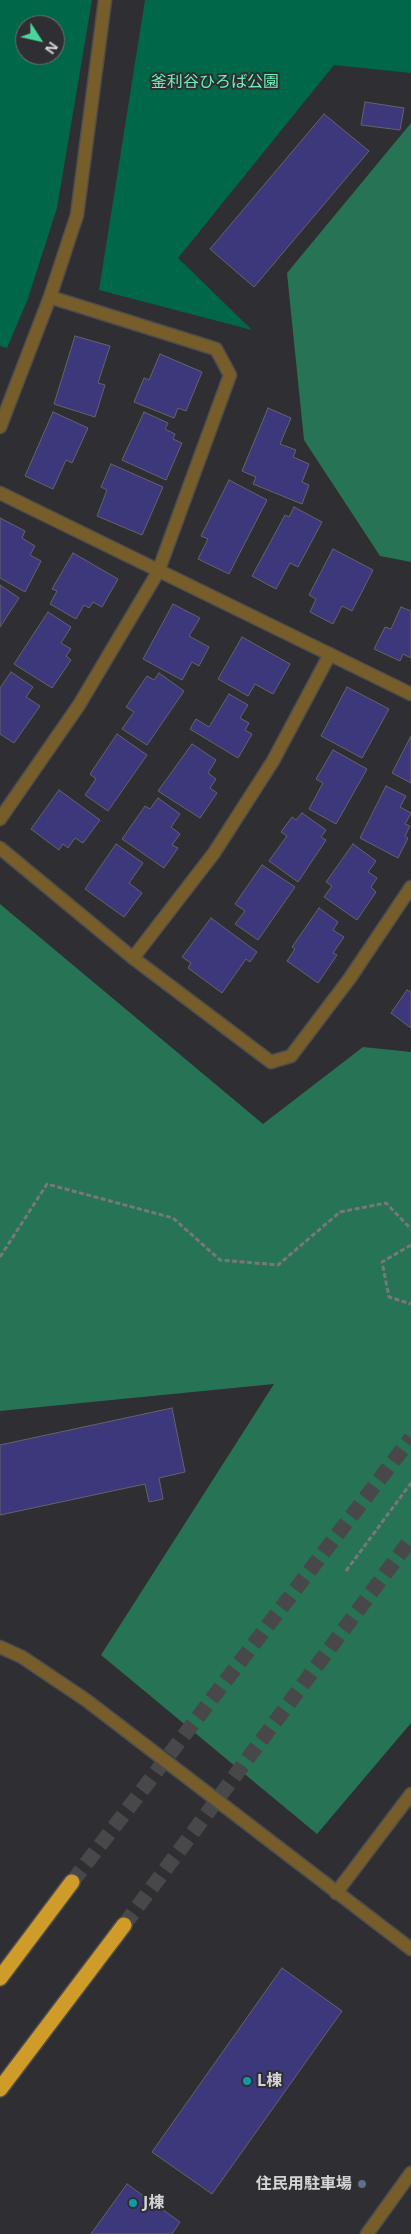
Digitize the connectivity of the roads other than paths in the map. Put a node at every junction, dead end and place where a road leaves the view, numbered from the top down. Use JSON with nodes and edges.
{"nodes":[{"id":1,"x":105,"y":0,"type":"edge"},
{"id":2,"x":50,"y":297,"type":"junction"},
{"id":3,"x":0,"y":427,"type":"edge"},
{"id":4,"x":0,"y":494,"type":"edge"},
{"id":5,"x":158,"y":572,"type":"junction"},
{"id":6,"x":330,"y":654,"type":"junction"},
{"id":7,"x":411,"y":694,"type":"edge"},
{"id":8,"x":0,"y":819,"type":"edge"},
{"id":9,"x":0,"y":848,"type":"edge"},
{"id":10,"x":411,"y":887,"type":"edge"},
{"id":11,"x":133,"y":958,"type":"junction"},
{"id":12,"x":0,"y":1647,"type":"edge"},
{"id":13,"x":411,"y":1794,"type":"edge"},
{"id":14,"x":72,"y":1882,"type":"tunnel mouth"},
{"id":15,"x":336,"y":1893,"type":"junction"},
{"id":16,"x":124,"y":1925,"type":"tunnel mouth"},
{"id":17,"x":411,"y":1949,"type":"edge"},
{"id":18,"x":0,"y":1978,"type":"edge"},
{"id":19,"x":0,"y":2089,"type":"edge"},
{"id":20,"x":411,"y":2174,"type":"edge"},
{"id":21,"x":367,"y":2234,"type":"edge"}],
"edges":[{"from":1,"to":2,"type":"street"},
{"from":2,"to":3,"type":"street"},
{"from":2,"to":5,"type":"street"},
{"from":4,"to":5,"type":"street"},
{"from":5,"to":6,"type":"street"},
{"from":5,"to":8,"type":"street"},
{"from":6,"to":7,"type":"street"},
{"from":6,"to":11,"type":"street"},
{"from":9,"to":11,"type":"street"},
{"from":10,"to":11,"type":"street"},
{"from":12,"to":15,"type":"street"},
{"from":13,"to":15,"type":"street"},
{"from":14,"to":18,"type":"highway"},
{"from":15,"to":17,"type":"street"},
{"from":16,"to":19,"type":"highway"},
{"from":20,"to":21,"type":"street"}]}
